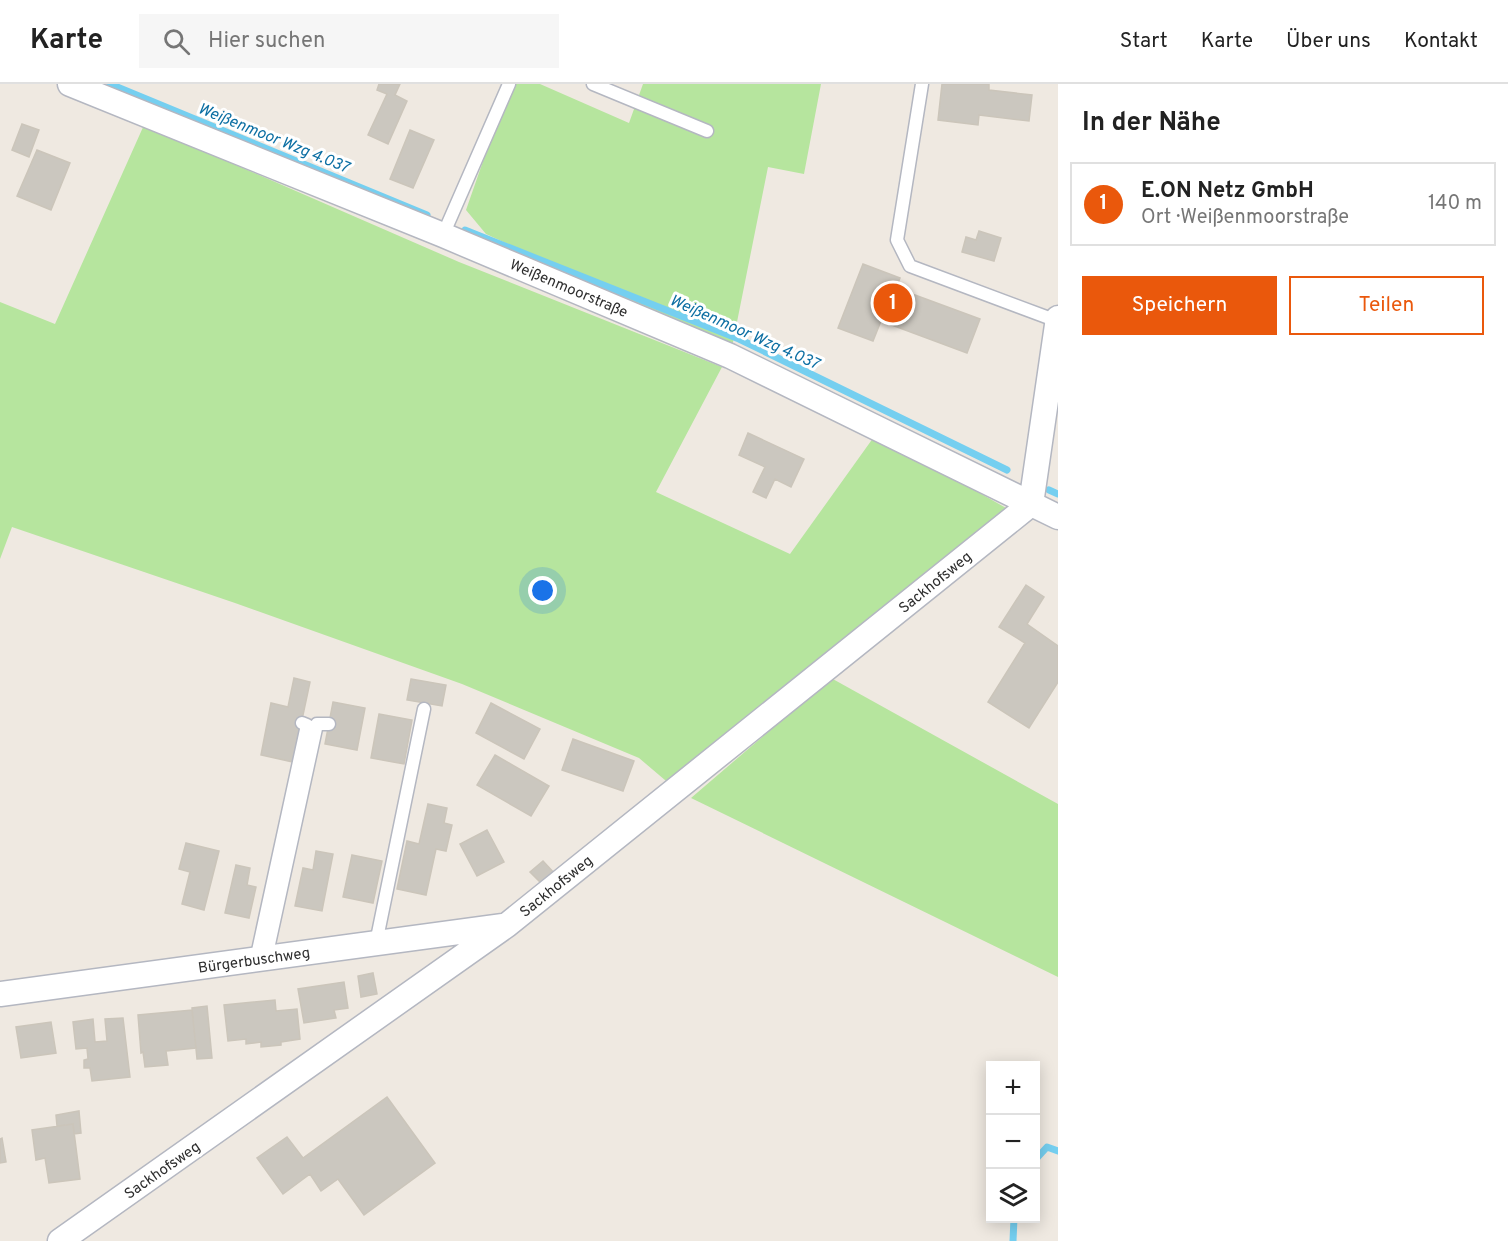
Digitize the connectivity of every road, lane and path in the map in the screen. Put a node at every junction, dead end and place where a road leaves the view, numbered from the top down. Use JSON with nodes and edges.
{"nodes":[{"id":1,"x":70,"y":84,"type":"edge"},
{"id":2,"x":509,"y":84,"type":"edge"},
{"id":3,"x":593,"y":84,"type":"edge"},
{"id":4,"x":922,"y":84,"type":"edge"},
{"id":5,"x":707,"y":132,"type":"dead end"},
{"id":6,"x":443,"y":235,"type":"junction"},
{"id":7,"x":1058,"y":319,"type":"edge"},
{"id":8,"x":1031,"y":504,"type":"junction"},
{"id":9,"x":1058,"y":517,"type":"edge"},
{"id":10,"x":424,"y":709,"type":"dead end"},
{"id":11,"x":302,"y":723,"type":"dead end"},
{"id":12,"x":329,"y":724,"type":"dead end"},
{"id":13,"x":507,"y":926,"type":"junction"},
{"id":14,"x":376,"y":943,"type":"junction"},
{"id":15,"x":261,"y":959,"type":"junction"},
{"id":16,"x":0,"y":994,"type":"edge"},
{"id":17,"x":60,"y":1241,"type":"edge"}],
"edges":[{"from":1,"to":6,"type":"street","name":"Weißenmoorstraße"},
{"from":2,"to":6,"type":"lane"},
{"from":3,"to":5,"type":"lane"},
{"from":4,"to":7,"type":"lane"},
{"from":6,"to":8,"type":"street","name":"Weißenmoorstraße"},
{"from":7,"to":8,"type":"street"},
{"from":8,"to":9,"type":"street","name":"Weißenmoorstraße"},
{"from":8,"to":13,"type":"street","name":"Sackhofsweg"},
{"from":10,"to":14,"type":"lane"},
{"from":11,"to":15,"type":"lane"},
{"from":12,"to":15,"type":"lane"},
{"from":13,"to":14,"type":"street","name":"Bürgerbuschweg"},
{"from":13,"to":17,"type":"street","name":"Sackhofsweg"},
{"from":14,"to":15,"type":"street","name":"Bürgerbuschweg"},
{"from":15,"to":16,"type":"street","name":"Bürgerbuschweg"}]}
